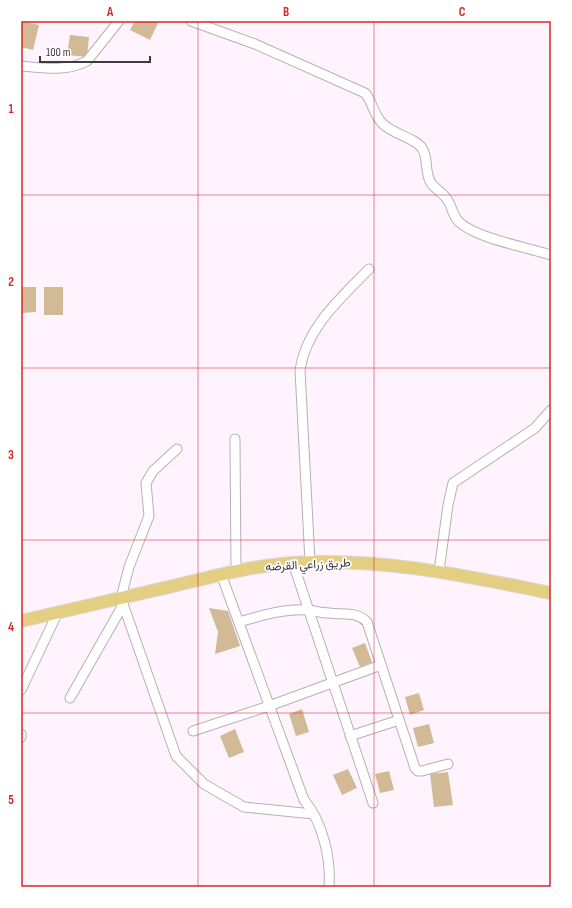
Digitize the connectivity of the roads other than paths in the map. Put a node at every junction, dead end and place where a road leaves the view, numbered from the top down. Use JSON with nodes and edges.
{"nodes":[{"id":1,"x":119,"y":21,"type":"edge"},
{"id":2,"x":191,"y":21,"type":"edge"},
{"id":3,"x":21,"y":66,"type":"edge"},
{"id":4,"x":551,"y":255,"type":"edge"},
{"id":5,"x":370,"y":269,"type":"dead end"},
{"id":6,"x":551,"y":410,"type":"edge"},
{"id":7,"x":234,"y":439,"type":"dead end"},
{"id":8,"x":176,"y":449,"type":"dead end"},
{"id":9,"x":310,"y":562,"type":"junction"},
{"id":10,"x":293,"y":563,"type":"junction"},
{"id":11,"x":439,"y":571,"type":"junction"},
{"id":12,"x":236,"y":572,"type":"junction"},
{"id":13,"x":221,"y":574,"type":"junction"},
{"id":14,"x":551,"y":593,"type":"edge"},
{"id":15,"x":122,"y":601,"type":"junction"},
{"id":16,"x":307,"y":610,"type":"junction"},
{"id":17,"x":58,"y":612,"type":"junction"},
{"id":18,"x":21,"y":622,"type":"edge"},
{"id":19,"x":239,"y":622,"type":"junction"},
{"id":20,"x":381,"y":665,"type":"junction"},
{"id":21,"x":332,"y":683,"type":"junction"},
{"id":22,"x":21,"y":690,"type":"edge"},
{"id":23,"x":70,"y":698,"type":"dead end"},
{"id":24,"x":269,"y":706,"type":"junction"},
{"id":25,"x":399,"y":720,"type":"junction"},
{"id":26,"x":193,"y":731,"type":"dead end"},
{"id":27,"x":350,"y":736,"type":"junction"},
{"id":28,"x":448,"y":764,"type":"dead end"},
{"id":29,"x":373,"y":803,"type":"dead end"},
{"id":30,"x":313,"y":814,"type":"junction"},
{"id":31,"x":329,"y":887,"type":"edge"}],
"edges":[{"from":1,"to":3,"type":"street"},
{"from":2,"to":4,"type":"street"},
{"from":5,"to":9,"type":"street"},
{"from":6,"to":11,"type":"street"},
{"from":7,"to":12,"type":"street"},
{"from":8,"to":15,"type":"street"},
{"from":9,"to":10,"type":"main road","name":"طريق زراعي القرضه"},
{"from":9,"to":11,"type":"main road","name":"طريق زراعي القرضه"},
{"from":10,"to":12,"type":"main road","name":"طريق زراعي القرضه"},
{"from":10,"to":16,"type":"street"},
{"from":11,"to":14,"type":"main road","name":"طريق زراعي القرضه"},
{"from":12,"to":13,"type":"main road","name":"طريق زراعي القرضه"},
{"from":13,"to":15,"type":"main road","name":"طريق زراعي القرضه"},
{"from":13,"to":19,"type":"street"},
{"from":15,"to":17,"type":"main road","name":"طريق زراعي القرضه"},
{"from":15,"to":23,"type":"street"},
{"from":15,"to":30,"type":"street"},
{"from":16,"to":19,"type":"street"},
{"from":16,"to":20,"type":"street"},
{"from":16,"to":21,"type":"street"},
{"from":17,"to":18,"type":"main road","name":"طريق زراعي القرضه"},
{"from":17,"to":22,"type":"street"},
{"from":19,"to":24,"type":"street"},
{"from":20,"to":21,"type":"street"},
{"from":20,"to":25,"type":"street"},
{"from":21,"to":24,"type":"street"},
{"from":21,"to":27,"type":"street"},
{"from":24,"to":26,"type":"street"},
{"from":24,"to":30,"type":"street"},
{"from":25,"to":27,"type":"street"},
{"from":25,"to":28,"type":"street"},
{"from":27,"to":29,"type":"street"},
{"from":30,"to":31,"type":"street"}]}
